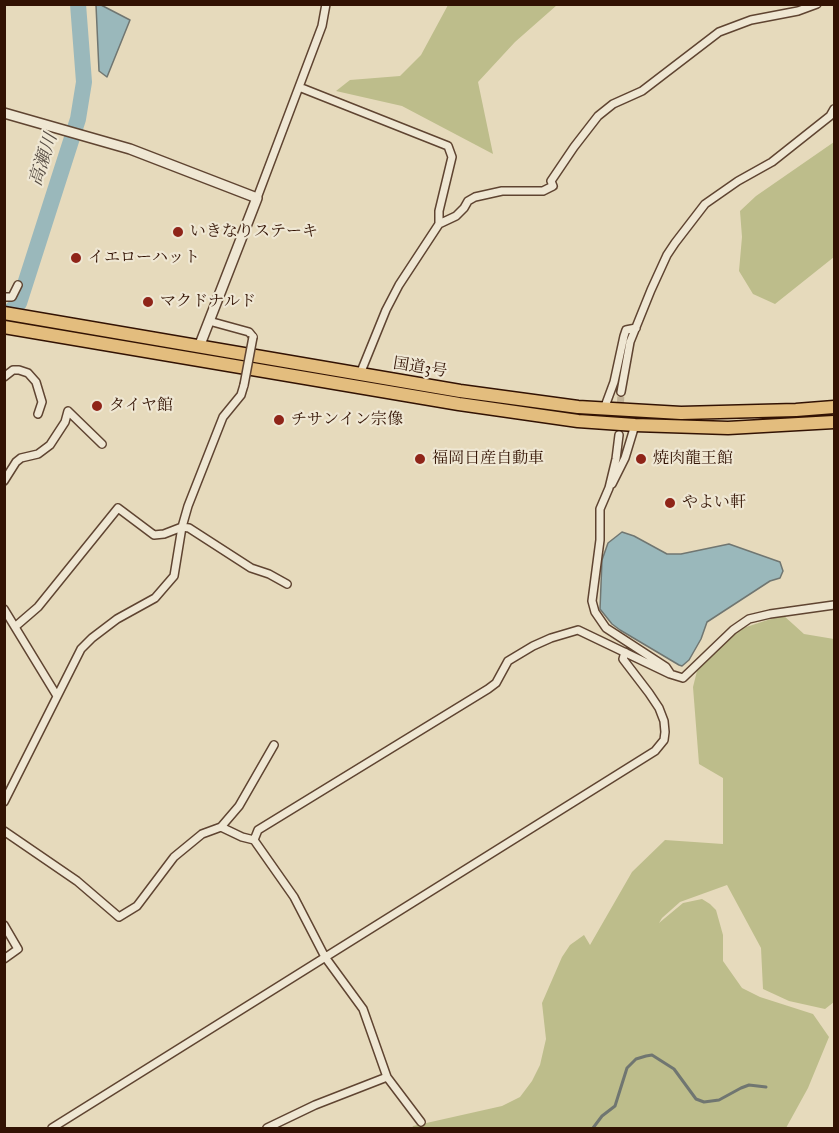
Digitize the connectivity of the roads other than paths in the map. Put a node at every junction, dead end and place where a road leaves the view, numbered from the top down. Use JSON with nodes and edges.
{"nodes":[{"id":1,"x":326,"y":4,"type":"edge"},
{"id":2,"x":817,"y":4,"type":"edge"},
{"id":3,"x":299,"y":87,"type":"junction"},
{"id":4,"x":834,"y":109,"type":"edge"},
{"id":5,"x":4,"y":113,"type":"edge"},
{"id":6,"x":256,"y":198,"type":"junction"},
{"id":7,"x":439,"y":224,"type":"junction"},
{"id":8,"x":18,"y":285,"type":"dead end"},
{"id":9,"x":4,"y":297,"type":"edge"},
{"id":10,"x":4,"y":313,"type":"edge"},
{"id":11,"x":209,"y":321,"type":"junction"},
{"id":12,"x":8,"y":328,"type":"edge"},
{"id":13,"x":636,"y":328,"type":"junction"},
{"id":14,"x":199,"y":347,"type":"junction"},
{"id":15,"x":360,"y":374,"type":"junction"},
{"id":16,"x":4,"y":377,"type":"edge"},
{"id":17,"x":621,"y":392,"type":"tunnel mouth"},
{"id":18,"x":834,"y":407,"type":"edge"},
{"id":19,"x":604,"y":409,"type":"junction"},
{"id":20,"x":38,"y":414,"type":"dead end"},
{"id":21,"x":834,"y":422,"type":"edge"},
{"id":22,"x":635,"y":425,"type":"junction"},
{"id":23,"x":619,"y":435,"type":"tunnel mouth"},
{"id":24,"x":102,"y":444,"type":"dead end"},
{"id":25,"x":4,"y":481,"type":"edge"},
{"id":26,"x":609,"y":488,"type":"junction"},
{"id":27,"x":182,"y":527,"type":"junction"},
{"id":28,"x":287,"y":584,"type":"dead end"},
{"id":29,"x":834,"y":605,"type":"edge"},
{"id":30,"x":4,"y":609,"type":"edge"},
{"id":31,"x":16,"y":626,"type":"junction"},
{"id":32,"x":625,"y":652,"type":"junction"},
{"id":33,"x":670,"y":674,"type":"junction"},
{"id":34,"x":57,"y":696,"type":"junction"},
{"id":35,"x":274,"y":745,"type":"dead end"},
{"id":36,"x":4,"y":802,"type":"edge"},
{"id":37,"x":221,"y":827,"type":"junction"},
{"id":38,"x":4,"y":831,"type":"edge"},
{"id":39,"x":254,"y":840,"type":"junction"},
{"id":40,"x":4,"y":925,"type":"edge"},
{"id":41,"x":325,"y":957,"type":"junction"},
{"id":42,"x":4,"y":959,"type":"edge"},
{"id":43,"x":387,"y":1077,"type":"junction"},
{"id":44,"x":421,"y":1122,"type":"dead end"},
{"id":45,"x":51,"y":1128,"type":"edge"},
{"id":46,"x":267,"y":1128,"type":"edge"}],
"edges":[{"from":1,"to":3,"type":"street"},
{"from":2,"to":7,"type":"street"},
{"from":3,"to":6,"type":"street"},
{"from":3,"to":7,"type":"street"},
{"from":4,"to":13,"type":"street"},
{"from":5,"to":6,"type":"street"},
{"from":6,"to":11,"type":"street"},
{"from":7,"to":15,"type":"street"},
{"from":8,"to":9,"type":"street"},
{"from":10,"to":14,"type":"highway","name":"国道3号"},
{"from":11,"to":14,"type":"street"},
{"from":11,"to":27,"type":"street","bridge":true},
{"from":12,"to":22,"type":"highway","name":"国道3号"},
{"from":13,"to":17,"type":"street"},
{"from":13,"to":19,"type":"street"},
{"from":14,"to":15,"type":"highway","name":"国道3号"},
{"from":15,"to":19,"type":"highway","name":"国道3号"},
{"from":16,"to":20,"type":"street"},
{"from":18,"to":19,"type":"highway","name":"国道3号"},
{"from":21,"to":22,"type":"highway","name":"国道3号"},
{"from":22,"to":26,"type":"street"},
{"from":23,"to":26,"type":"street"},
{"from":24,"to":25,"type":"street"},
{"from":26,"to":33,"type":"street"},
{"from":27,"to":28,"type":"street"},
{"from":27,"to":31,"type":"street"},
{"from":27,"to":34,"type":"street"},
{"from":29,"to":33,"type":"street"},
{"from":30,"to":31,"type":"street"},
{"from":31,"to":34,"type":"street"},
{"from":32,"to":33,"type":"street"},
{"from":32,"to":39,"type":"street"},
{"from":32,"to":41,"type":"street"},
{"from":34,"to":36,"type":"street"},
{"from":35,"to":37,"type":"street"},
{"from":37,"to":38,"type":"street"},
{"from":37,"to":39,"type":"street"},
{"from":39,"to":41,"type":"street"},
{"from":40,"to":42,"type":"street"},
{"from":41,"to":43,"type":"street"},
{"from":41,"to":45,"type":"street"},
{"from":43,"to":44,"type":"street"},
{"from":43,"to":46,"type":"street"}]}
